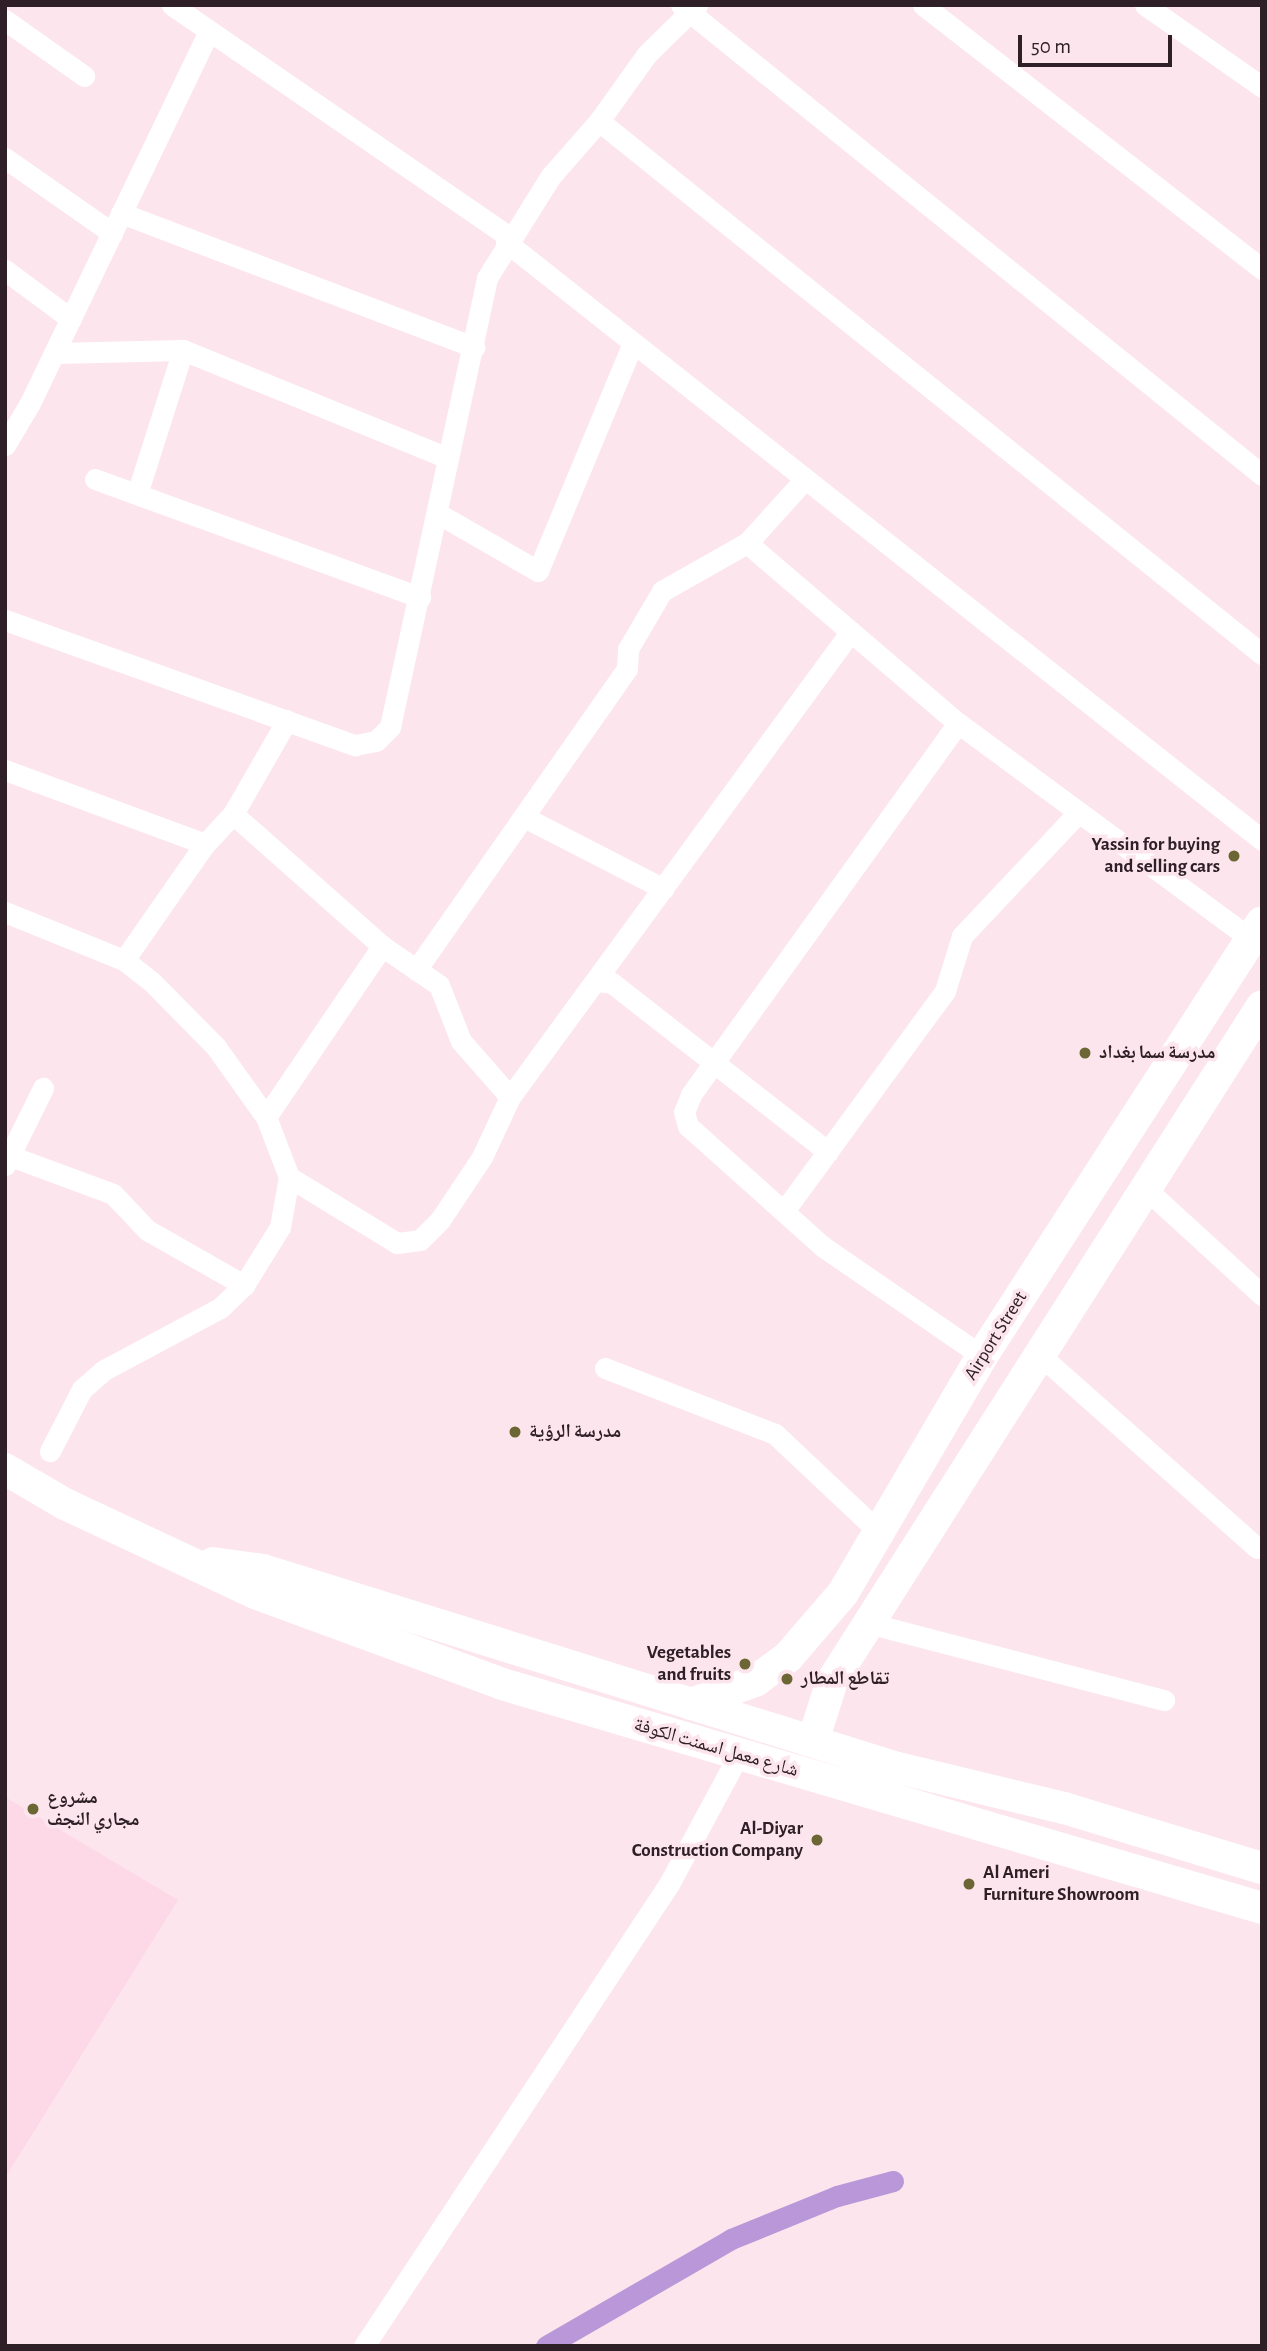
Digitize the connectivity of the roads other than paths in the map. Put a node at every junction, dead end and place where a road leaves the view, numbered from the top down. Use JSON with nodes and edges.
{"nodes":[{"id":1,"x":172,"y":5,"type":"edge"},
{"id":2,"x":923,"y":5,"type":"edge"},
{"id":3,"x":1145,"y":5,"type":"edge"},
{"id":4,"x":689,"y":8,"type":"edge"},
{"id":5,"x":5,"y":20,"type":"edge"},
{"id":6,"x":209,"y":31,"type":"junction"},
{"id":7,"x":84,"y":76,"type":"dead end"},
{"id":8,"x":1262,"y":87,"type":"edge"},
{"id":9,"x":599,"y":121,"type":"junction"},
{"id":10,"x":5,"y":158,"type":"edge"},
{"id":11,"x":121,"y":212,"type":"junction"},
{"id":12,"x":112,"y":233,"type":"junction"},
{"id":13,"x":508,"y":239,"type":"junction"},
{"id":14,"x":1262,"y":269,"type":"edge"},
{"id":15,"x":5,"y":270,"type":"edge"},
{"id":16,"x":71,"y":318,"type":"junction"},
{"id":17,"x":633,"y":343,"type":"junction"},
{"id":18,"x":474,"y":347,"type":"junction"},
{"id":19,"x":183,"y":350,"type":"junction"},
{"id":20,"x":54,"y":353,"type":"junction"},
{"id":21,"x":5,"y":445,"type":"edge"},
{"id":22,"x":448,"y":458,"type":"junction"},
{"id":23,"x":1262,"y":475,"type":"edge"},
{"id":24,"x":95,"y":479,"type":"dead end"},
{"id":25,"x":805,"y":479,"type":"junction"},
{"id":26,"x":137,"y":494,"type":"junction"},
{"id":27,"x":438,"y":513,"type":"junction"},
{"id":28,"x":747,"y":543,"type":"junction"},
{"id":29,"x":420,"y":597,"type":"junction"},
{"id":30,"x":5,"y":620,"type":"edge"},
{"id":31,"x":851,"y":631,"type":"junction"},
{"id":32,"x":1262,"y":654,"type":"edge"},
{"id":33,"x":287,"y":720,"type":"junction"},
{"id":34,"x":958,"y":723,"type":"junction"},
{"id":35,"x":5,"y":770,"type":"edge"},
{"id":36,"x":1078,"y":813,"type":"junction"},
{"id":37,"x":233,"y":814,"type":"junction"},
{"id":38,"x":524,"y":817,"type":"junction"},
{"id":39,"x":1262,"y":840,"type":"edge"},
{"id":40,"x":205,"y":844,"type":"junction"},
{"id":41,"x":664,"y":889,"type":"junction"},
{"id":42,"x":5,"y":912,"type":"edge"},
{"id":43,"x":1256,"y":930,"type":"edge"},
{"id":44,"x":382,"y":946,"type":"junction"},
{"id":45,"x":124,"y":960,"type":"junction"},
{"id":46,"x":416,"y":970,"type":"junction"},
{"id":47,"x":598,"y":981,"type":"junction"},
{"id":48,"x":1262,"y":1006,"type":"edge"},
{"id":49,"x":714,"y":1063,"type":"junction"},
{"id":50,"x":43,"y":1088,"type":"dead end"},
{"id":51,"x":510,"y":1097,"type":"junction"},
{"id":52,"x":266,"y":1117,"type":"junction"},
{"id":53,"x":828,"y":1152,"type":"junction"},
{"id":54,"x":7,"y":1158,"type":"edge"},
{"id":55,"x":289,"y":1177,"type":"junction"},
{"id":56,"x":1147,"y":1190,"type":"junction"},
{"id":57,"x":784,"y":1211,"type":"junction"},
{"id":58,"x":244,"y":1285,"type":"junction"},
{"id":59,"x":1262,"y":1295,"type":"edge"},
{"id":60,"x":982,"y":1356,"type":"junction"},
{"id":61,"x":1041,"y":1356,"type":"junction"},
{"id":62,"x":605,"y":1368,"type":"dead end"},
{"id":63,"x":50,"y":1451,"type":"dead end"},
{"id":64,"x":5,"y":1469,"type":"edge"},
{"id":65,"x":878,"y":1531,"type":"junction"},
{"id":66,"x":1257,"y":1548,"type":"dead end"},
{"id":67,"x":181,"y":1558,"type":"junction"},
{"id":68,"x":868,"y":1623,"type":"junction"},
{"id":69,"x":517,"y":1652,"type":"junction"},
{"id":70,"x":502,"y":1684,"type":"junction"},
{"id":71,"x":1164,"y":1700,"type":"dead end"},
{"id":72,"x":691,"y":1704,"type":"junction"},
{"id":73,"x":813,"y":1741,"type":"junction"},
{"id":74,"x":738,"y":1756,"type":"junction"},
{"id":75,"x":1262,"y":1868,"type":"edge"},
{"id":76,"x":1262,"y":1908,"type":"edge"},
{"id":77,"x":364,"y":2346,"type":"edge"}],
"edges":[{"from":1,"to":6,"type":"street"},
{"from":2,"to":14,"type":"street"},
{"from":3,"to":8,"type":"street"},
{"from":4,"to":9,"type":"street"},
{"from":4,"to":23,"type":"street"},
{"from":5,"to":7,"type":"street"},
{"from":6,"to":11,"type":"street"},
{"from":6,"to":13,"type":"street"},
{"from":9,"to":13,"type":"street"},
{"from":9,"to":32,"type":"street"},
{"from":10,"to":12,"type":"street"},
{"from":11,"to":12,"type":"street"},
{"from":11,"to":18,"type":"street"},
{"from":12,"to":16,"type":"street"},
{"from":13,"to":17,"type":"street"},
{"from":13,"to":18,"type":"street"},
{"from":15,"to":16,"type":"street"},
{"from":16,"to":20,"type":"street"},
{"from":17,"to":25,"type":"street"},
{"from":17,"to":27,"type":"street"},
{"from":18,"to":22,"type":"street"},
{"from":19,"to":20,"type":"street"},
{"from":19,"to":22,"type":"street"},
{"from":19,"to":26,"type":"street"},
{"from":20,"to":21,"type":"street"},
{"from":22,"to":27,"type":"street"},
{"from":24,"to":26,"type":"street"},
{"from":25,"to":28,"type":"street"},
{"from":25,"to":39,"type":"street"},
{"from":26,"to":29,"type":"street"},
{"from":27,"to":29,"type":"street"},
{"from":28,"to":31,"type":"street"},
{"from":28,"to":38,"type":"street"},
{"from":29,"to":33,"type":"street"},
{"from":30,"to":33,"type":"street"},
{"from":31,"to":34,"type":"street"},
{"from":31,"to":41,"type":"street"},
{"from":33,"to":37,"type":"street"},
{"from":34,"to":36,"type":"street"},
{"from":34,"to":49,"type":"street"},
{"from":35,"to":40,"type":"street"},
{"from":36,"to":43,"type":"street"},
{"from":36,"to":53,"type":"street"},
{"from":37,"to":40,"type":"street"},
{"from":37,"to":44,"type":"street"},
{"from":38,"to":41,"type":"street"},
{"from":38,"to":46,"type":"street"},
{"from":40,"to":45,"type":"street"},
{"from":41,"to":47,"type":"street"},
{"from":42,"to":45,"type":"street"},
{"from":43,"to":60,"type":"main road","name":"Airport Street"},
{"from":44,"to":46,"type":"street"},
{"from":44,"to":52,"type":"street"},
{"from":45,"to":52,"type":"street"},
{"from":46,"to":51,"type":"street"},
{"from":47,"to":49,"type":"street"},
{"from":47,"to":51,"type":"street"},
{"from":48,"to":56,"type":"main road"},
{"from":49,"to":53,"type":"street"},
{"from":49,"to":57,"type":"street"},
{"from":50,"to":54,"type":"street"},
{"from":51,"to":55,"type":"street"},
{"from":52,"to":55,"type":"street"},
{"from":53,"to":57,"type":"street"},
{"from":54,"to":58,"type":"street"},
{"from":55,"to":58,"type":"street"},
{"from":56,"to":59,"type":"street"},
{"from":56,"to":61,"type":"main road"},
{"from":57,"to":60,"type":"street"},
{"from":58,"to":63,"type":"street"},
{"from":60,"to":65,"type":"main road","name":"Airport Street"},
{"from":61,"to":66,"type":"street"},
{"from":61,"to":68,"type":"main road"},
{"from":62,"to":65,"type":"street"},
{"from":64,"to":67,"type":"main road","name":"شارع معمل اسمنت الكوفة"},
{"from":65,"to":72,"type":"main road","name":"Airport Street"},
{"from":67,"to":69,"type":"main road","name":"شارع معمل اسمنت الكوفة"},
{"from":67,"to":70,"type":"main road","name":"شارع معمل اسمنت الكوفة"},
{"from":68,"to":71,"type":"street"},
{"from":68,"to":73,"type":"main road"},
{"from":69,"to":70,"type":"main road"},
{"from":69,"to":72,"type":"main road","name":"شارع معمل اسمنت الكوفة"},
{"from":70,"to":74,"type":"main road","name":"شارع معمل اسمنت الكوفة"},
{"from":72,"to":73,"type":"main road","name":"شارع معمل اسمنت الكوفة"},
{"from":73,"to":75,"type":"main road","name":"شارع معمل اسمنت الكوفة"},
{"from":74,"to":76,"type":"main road","name":"شارع معمل اسمنت الكوفة"},
{"from":74,"to":77,"type":"street"}]}
